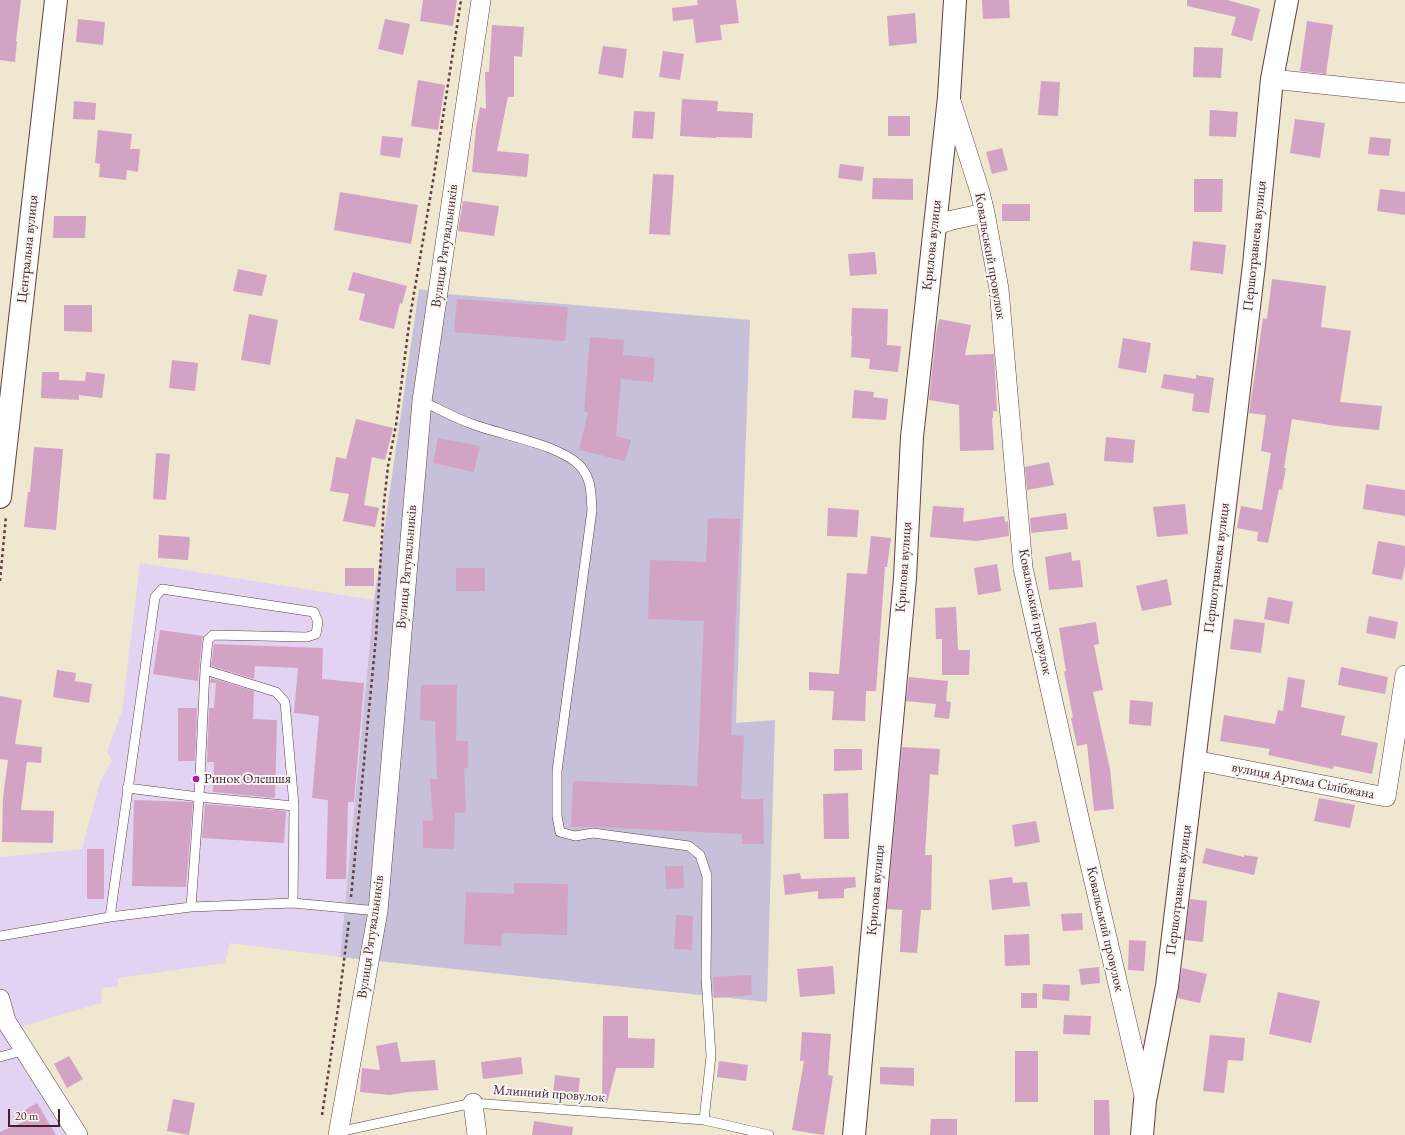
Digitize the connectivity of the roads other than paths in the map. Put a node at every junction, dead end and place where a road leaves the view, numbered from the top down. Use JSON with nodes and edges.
{"nodes":[{"id":1,"x":56,"y":0,"type":"edge"},
{"id":2,"x":481,"y":0,"type":"edge"},
{"id":3,"x":955,"y":0,"type":"edge"},
{"id":4,"x":1287,"y":0,"type":"edge"},
{"id":5,"x":1272,"y":79,"type":"junction"},
{"id":6,"x":1405,"y":93,"type":"edge"},
{"id":7,"x":949,"y":97,"type":"junction"},
{"id":8,"x":985,"y":213,"type":"junction"},
{"id":9,"x":934,"y":226,"type":"junction"},
{"id":10,"x":422,"y":401,"type":"junction"},
{"id":11,"x":0,"y":497,"type":"edge"},
{"id":12,"x":205,"y":670,"type":"junction"},
{"id":13,"x":1405,"y":675,"type":"edge"},
{"id":14,"x":1194,"y":760,"type":"junction"},
{"id":15,"x":127,"y":788,"type":"junction"},
{"id":16,"x":199,"y":798,"type":"junction"},
{"id":17,"x":294,"y":806,"type":"junction"},
{"id":18,"x":293,"y":903,"type":"junction"},
{"id":19,"x":191,"y":906,"type":"junction"},
{"id":20,"x":378,"y":911,"type":"junction"},
{"id":21,"x":110,"y":917,"type":"junction"},
{"id":22,"x":0,"y":936,"type":"edge"},
{"id":23,"x":0,"y":998,"type":"edge"},
{"id":24,"x":25,"y":1050,"type":"junction"},
{"id":25,"x":0,"y":1057,"type":"edge"},
{"id":26,"x":1145,"y":1101,"type":"junction"},
{"id":27,"x":473,"y":1103,"type":"junction"},
{"id":28,"x":704,"y":1120,"type":"junction"},
{"id":29,"x":335,"y":1134,"type":"edge"},
{"id":30,"x":78,"y":1135,"type":"edge"},
{"id":31,"x":477,"y":1135,"type":"edge"},
{"id":32,"x":769,"y":1135,"type":"edge"},
{"id":33,"x":854,"y":1135,"type":"edge"},
{"id":34,"x":1142,"y":1135,"type":"edge"}],
"edges":[{"from":1,"to":11,"type":"street","name":"Центральна вулиця"},
{"from":2,"to":10,"type":"street","name":"Вулиця Рятувальників"},
{"from":3,"to":7,"type":"street","name":"Крилова вулиця"},
{"from":4,"to":5,"type":"street","name":"Першотравнева вулиця"},
{"from":5,"to":6,"type":"street"},
{"from":5,"to":14,"type":"street","name":"Першотравнева вулиця"},
{"from":7,"to":8,"type":"street","name":"Ковальський провулок"},
{"from":7,"to":9,"type":"street","name":"Крилова вулиця"},
{"from":8,"to":9,"type":"street"},
{"from":8,"to":26,"type":"street","name":"Ковальський провулок"},
{"from":9,"to":33,"type":"street","name":"Крилова вулиця"},
{"from":10,"to":20,"type":"street","name":"Вулиця Рятувальників"},
{"from":10,"to":28,"type":"lane"},
{"from":12,"to":15,"type":"lane"},
{"from":12,"to":16,"type":"lane"},
{"from":12,"to":17,"type":"lane"},
{"from":13,"to":14,"type":"street","name":"вулиця Артема Сілібжана"},
{"from":14,"to":26,"type":"street","name":"Першотравнева вулиця"},
{"from":15,"to":16,"type":"lane"},
{"from":15,"to":21,"type":"lane"},
{"from":16,"to":17,"type":"lane"},
{"from":16,"to":19,"type":"lane"},
{"from":17,"to":18,"type":"lane"},
{"from":18,"to":19,"type":"lane"},
{"from":18,"to":20,"type":"lane"},
{"from":19,"to":21,"type":"lane"},
{"from":20,"to":29,"type":"street","name":"Вулиця Рятувальників"},
{"from":21,"to":22,"type":"lane"},
{"from":23,"to":24,"type":"street"},
{"from":24,"to":25,"type":"lane"},
{"from":24,"to":30,"type":"street"},
{"from":26,"to":34,"type":"street","name":"Першотравнева вулиця"},
{"from":27,"to":28,"type":"lane","name":"Млинний провулок"},
{"from":27,"to":29,"type":"lane","name":"Млинний провулок"},
{"from":27,"to":31,"type":"street"},
{"from":28,"to":32,"type":"lane","name":"Млинний провулок"}]}
